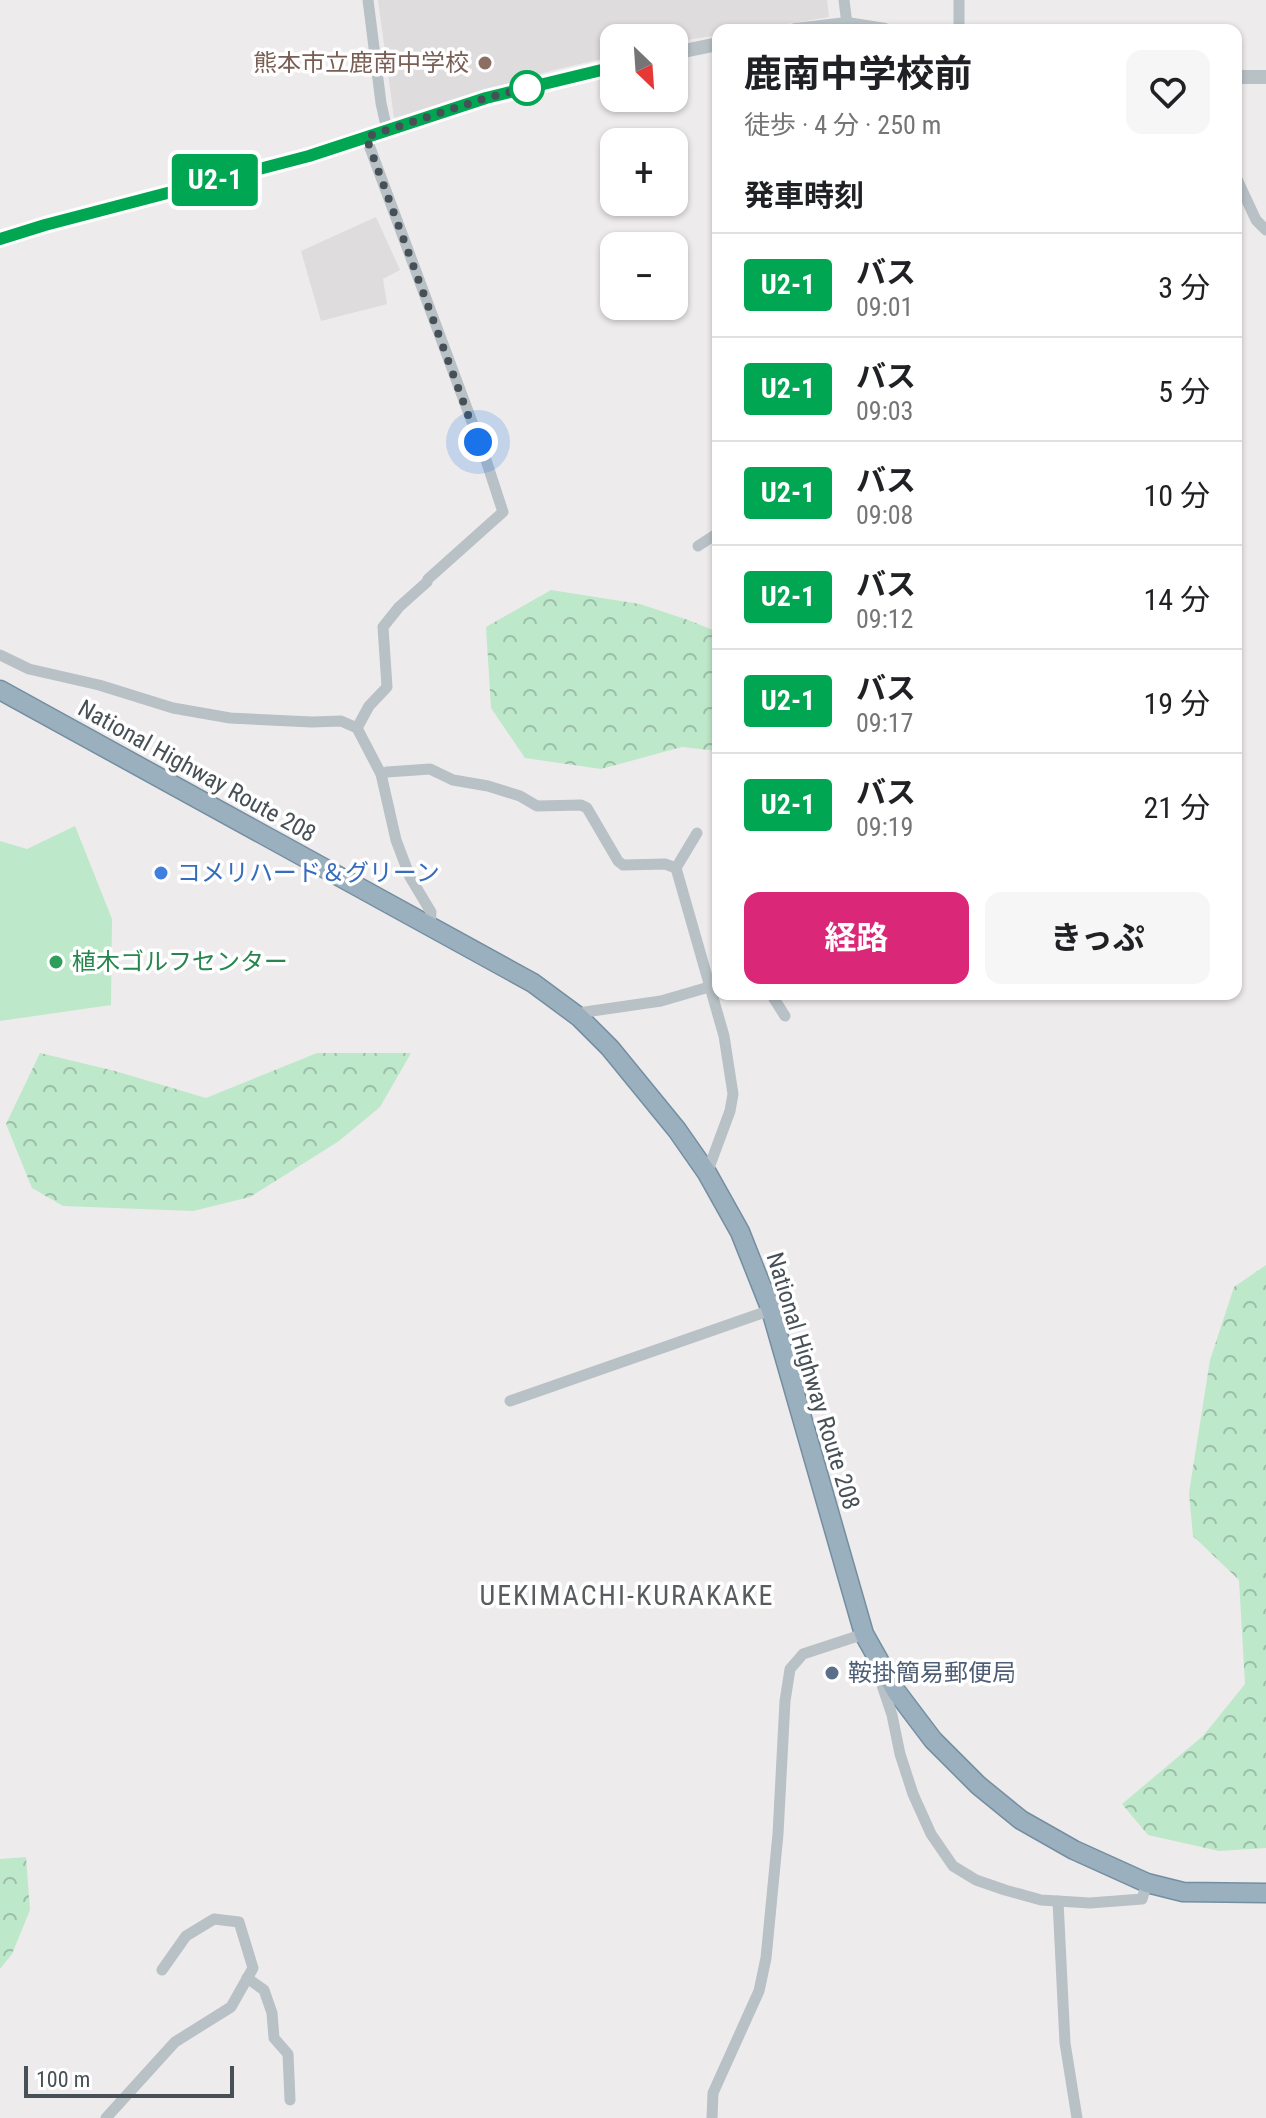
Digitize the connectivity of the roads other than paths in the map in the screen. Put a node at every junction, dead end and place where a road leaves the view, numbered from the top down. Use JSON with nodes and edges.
{"nodes":[{"id":1,"x":368,"y":0,"type":"edge"},
{"id":2,"x":844,"y":0,"type":"edge"},
{"id":3,"x":959,"y":0,"type":"edge"},
{"id":4,"x":847,"y":24,"type":"edge"},
{"id":5,"x":959,"y":24,"type":"edge"},
{"id":6,"x":712,"y":45,"type":"edge"},
{"id":7,"x":688,"y":50,"type":"edge"},
{"id":8,"x":600,"y":70,"type":"edge"},
{"id":9,"x":1242,"y":77,"type":"edge"},
{"id":10,"x":1266,"y":77,"type":"edge"},
{"id":11,"x":387,"y":130,"type":"junction"},
{"id":12,"x":366,"y":137,"type":"junction"},
{"id":13,"x":1242,"y":190,"type":"edge"},
{"id":14,"x":1266,"y":230,"type":"edge"},
{"id":15,"x":0,"y":239,"type":"edge"},
{"id":16,"x":712,"y":537,"type":"edge"},
{"id":17,"x":698,"y":546,"type":"dead end"},
{"id":18,"x":0,"y":655,"type":"edge"},
{"id":19,"x":0,"y":690,"type":"edge"},
{"id":20,"x":357,"y":728,"type":"junction"},
{"id":21,"x":381,"y":774,"type":"junction"},
{"id":22,"x":697,"y":833,"type":"dead end"},
{"id":23,"x":676,"y":868,"type":"junction"},
{"id":24,"x":430,"y":927,"type":"junction"},
{"id":25,"x":712,"y":987,"type":"edge"},
{"id":26,"x":712,"y":990,"type":"edge"},
{"id":27,"x":715,"y":1000,"type":"edge"},
{"id":28,"x":775,"y":1000,"type":"edge"},
{"id":29,"x":785,"y":1016,"type":"dead end"},
{"id":30,"x":579,"y":1017,"type":"junction"},
{"id":31,"x":707,"y":1173,"type":"junction"},
{"id":32,"x":771,"y":1310,"type":"junction"},
{"id":33,"x":510,"y":1401,"type":"dead end"},
{"id":34,"x":864,"y":1634,"type":"junction"},
{"id":35,"x":1147,"y":1883,"type":"junction"},
{"id":36,"x":1266,"y":1893,"type":"edge"},
{"id":37,"x":1058,"y":1901,"type":"junction"},
{"id":38,"x":162,"y":1970,"type":"dead end"},
{"id":39,"x":247,"y":1978,"type":"junction"},
{"id":40,"x":290,"y":2100,"type":"dead end"},
{"id":41,"x":106,"y":2118,"type":"edge"},
{"id":42,"x":712,"y":2118,"type":"edge"},
{"id":43,"x":1077,"y":2118,"type":"edge"}],
"edges":[{"from":1,"to":11,"type":"street"},
{"from":2,"to":4,"type":"street"},
{"from":3,"to":5,"type":"street"},
{"from":6,"to":7,"type":"street"},
{"from":8,"to":11,"type":"street"},
{"from":9,"to":10,"type":"street"},
{"from":11,"to":12,"type":"street"},
{"from":12,"to":15,"type":"street"},
{"from":12,"to":20,"type":"street"},
{"from":13,"to":14,"type":"street"},
{"from":16,"to":17,"type":"street"},
{"from":18,"to":20,"type":"street"},
{"from":19,"to":24,"type":"highway","name":"National Highway Route 208"},
{"from":20,"to":21,"type":"street"},
{"from":21,"to":23,"type":"street"},
{"from":21,"to":24,"type":"street"},
{"from":22,"to":23,"type":"street"},
{"from":23,"to":25,"type":"street"},
{"from":24,"to":30,"type":"highway","name":"National Highway Route 208"},
{"from":26,"to":30,"type":"street"},
{"from":27,"to":31,"type":"street"},
{"from":28,"to":29,"type":"street"},
{"from":30,"to":31,"type":"highway","name":"National Highway Route 208"},
{"from":31,"to":32,"type":"highway","name":"National Highway Route 208"},
{"from":32,"to":33,"type":"street"},
{"from":32,"to":34,"type":"highway","name":"National Highway Route 208"},
{"from":34,"to":35,"type":"highway","name":"National Highway Route 208"},
{"from":34,"to":37,"type":"street"},
{"from":34,"to":42,"type":"street"},
{"from":35,"to":36,"type":"highway","name":"National Highway Route 208"},
{"from":35,"to":37,"type":"street"},
{"from":37,"to":43,"type":"street"},
{"from":38,"to":39,"type":"street"},
{"from":39,"to":40,"type":"street"},
{"from":39,"to":41,"type":"street"}]}
